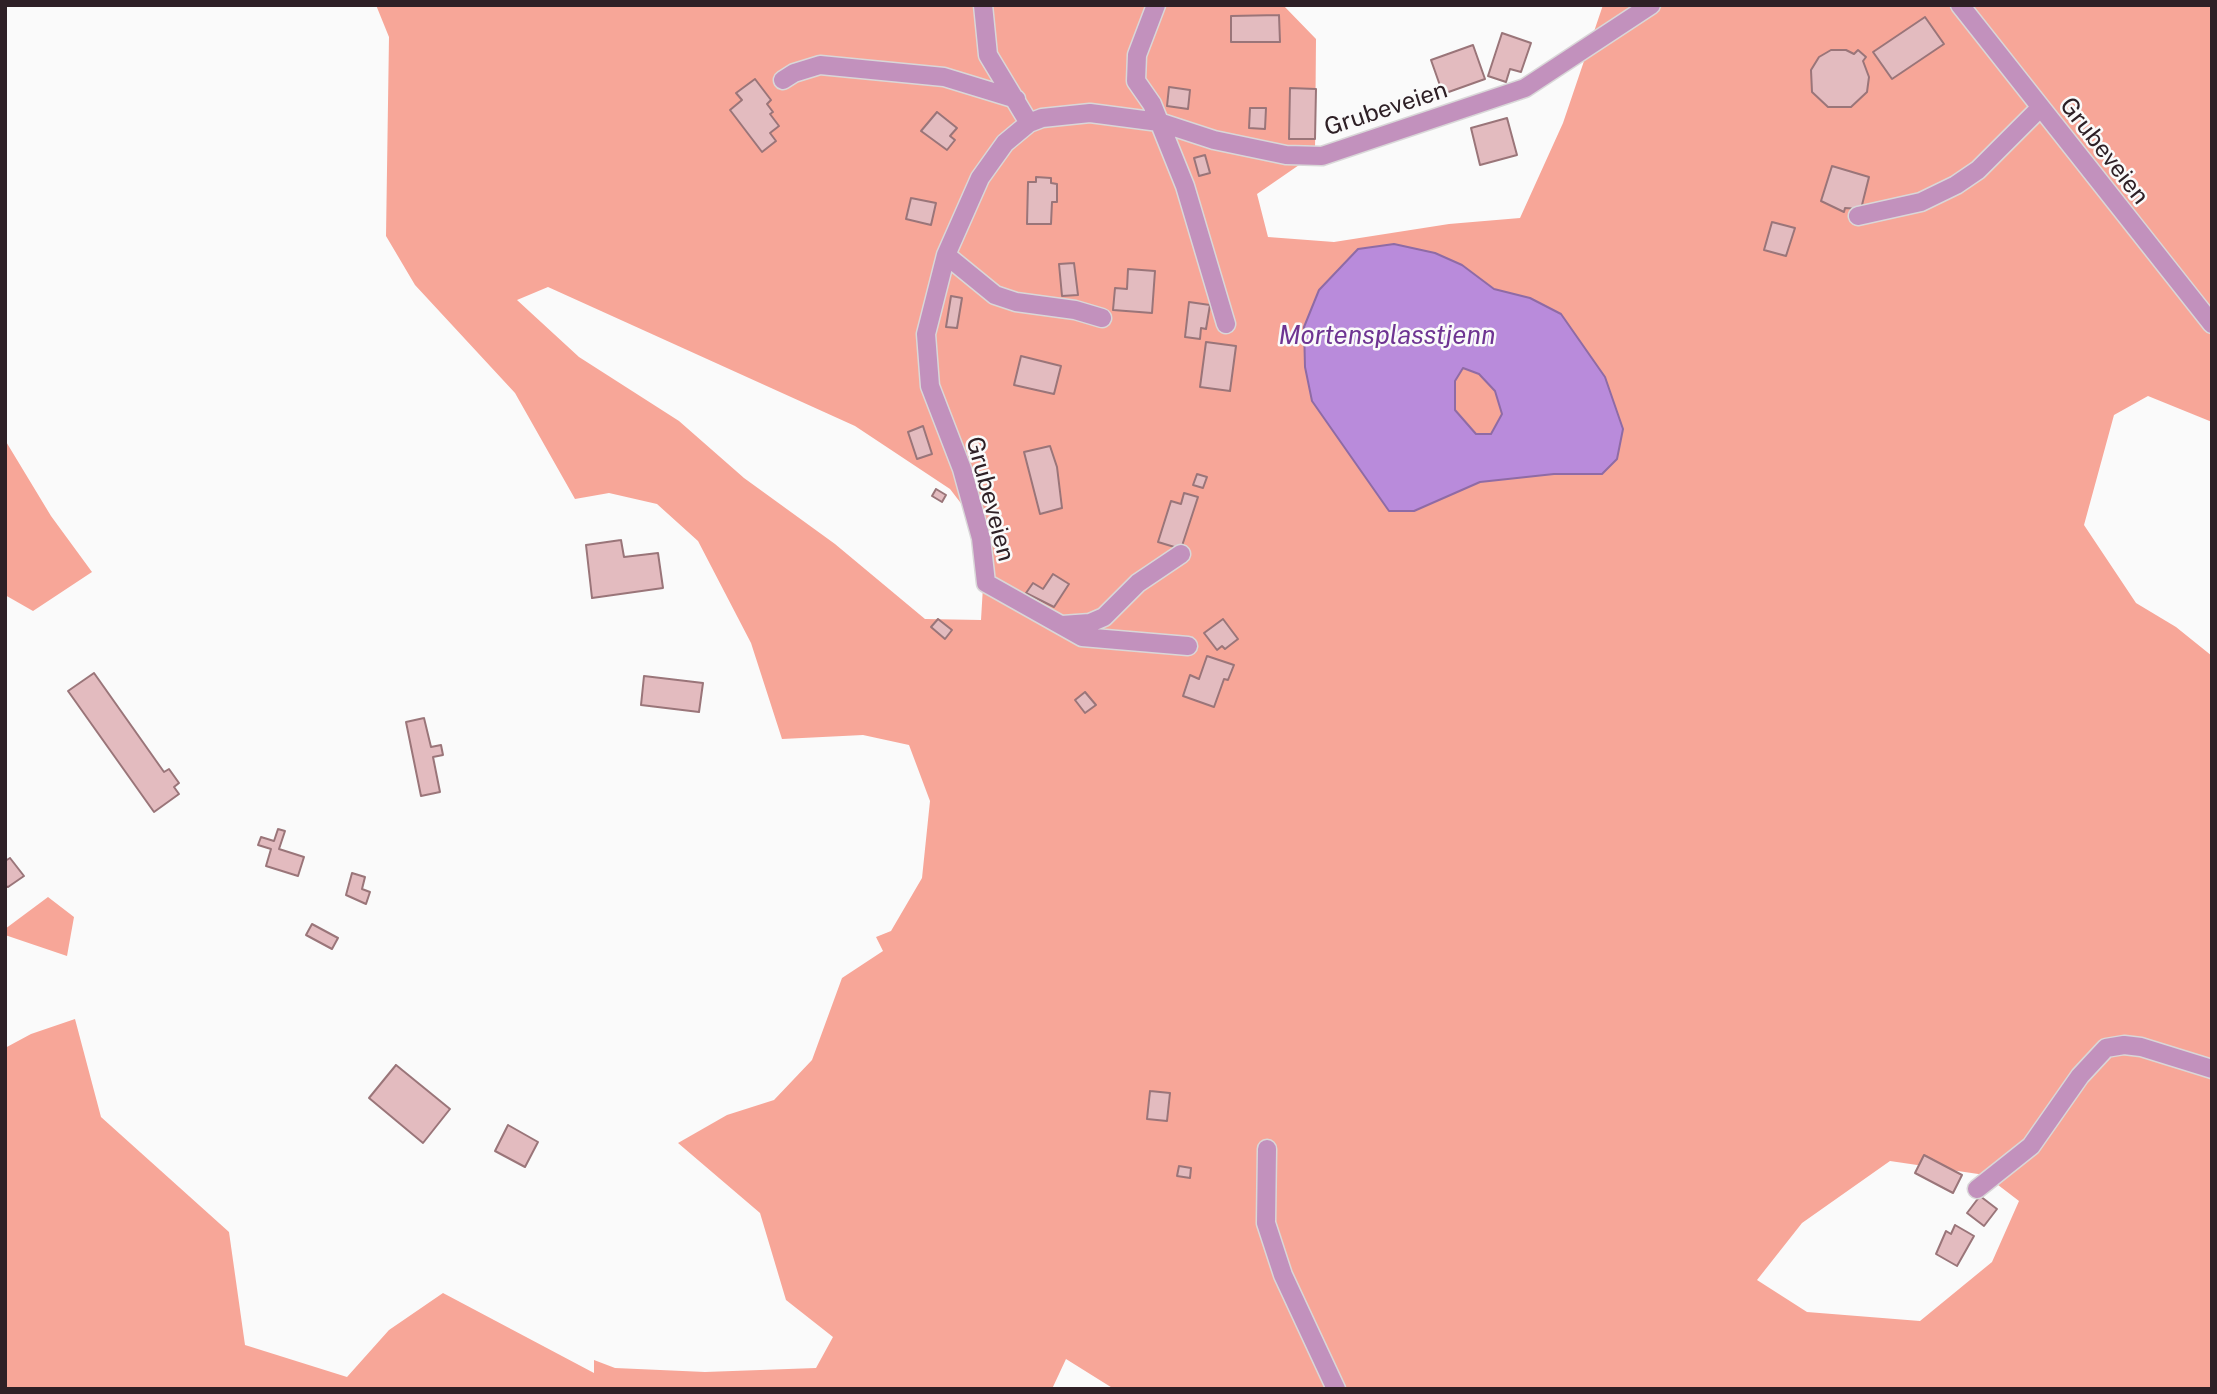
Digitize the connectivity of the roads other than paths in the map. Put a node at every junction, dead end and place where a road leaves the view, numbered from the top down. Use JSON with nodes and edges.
{"nodes":[{"id":1,"x":983,"y":5,"type":"edge"},
{"id":2,"x":1156,"y":5,"type":"edge"},
{"id":3,"x":1651,"y":5,"type":"edge"},
{"id":4,"x":1960,"y":5,"type":"edge"},
{"id":5,"x":783,"y":80,"type":"dead end"},
{"id":6,"x":1016,"y":99,"type":"junction"},
{"id":7,"x":2039,"y":108,"type":"junction"},
{"id":8,"x":1159,"y":122,"type":"junction"},
{"id":9,"x":1029,"y":123,"type":"junction"},
{"id":10,"x":1858,"y":216,"type":"dead end"},
{"id":11,"x":946,"y":255,"type":"junction"},
{"id":12,"x":1102,"y":318,"type":"dead end"},
{"id":13,"x":1226,"y":324,"type":"dead end"},
{"id":14,"x":2212,"y":324,"type":"edge"},
{"id":15,"x":1181,"y":554,"type":"dead end"},
{"id":16,"x":1062,"y":625,"type":"junction"},
{"id":17,"x":1188,"y":646,"type":"dead end"},
{"id":18,"x":2212,"y":1069,"type":"edge"},
{"id":19,"x":1266,"y":1149,"type":"dead end"},
{"id":20,"x":1978,"y":1189,"type":"dead end"},
{"id":21,"x":1336,"y":1389,"type":"edge"}],
"edges":[{"from":1,"to":6,"type":"street"},
{"from":2,"to":8,"type":"street"},
{"from":3,"to":8,"type":"street","name":"Grubeveien"},
{"from":4,"to":7,"type":"street","name":"Grubeveien"},
{"from":5,"to":6,"type":"street"},
{"from":6,"to":9,"type":"street"},
{"from":7,"to":10,"type":"street"},
{"from":7,"to":14,"type":"street","name":"Grubeveien"},
{"from":8,"to":9,"type":"street","name":"Grubeveien"},
{"from":8,"to":13,"type":"street"},
{"from":9,"to":11,"type":"street","name":"Grubeveien"},
{"from":11,"to":12,"type":"street"},
{"from":11,"to":16,"type":"street","name":"Grubeveien"},
{"from":15,"to":16,"type":"street"},
{"from":16,"to":17,"type":"street"},
{"from":18,"to":20,"type":"street"},
{"from":19,"to":21,"type":"street"}]}
